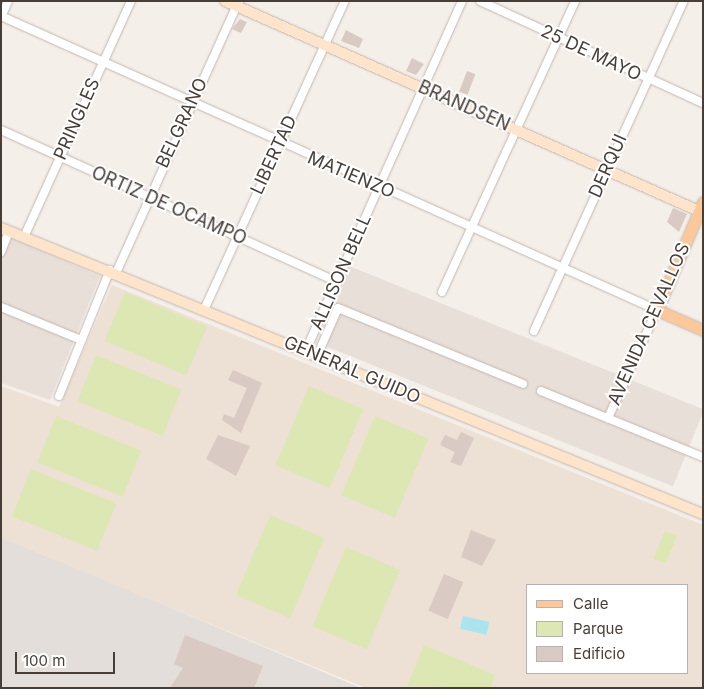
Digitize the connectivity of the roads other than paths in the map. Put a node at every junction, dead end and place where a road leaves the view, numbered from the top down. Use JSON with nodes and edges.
{"nodes":[{"id":1,"x":8,"y":1,"type":"edge"},
{"id":2,"x":131,"y":1,"type":"edge"},
{"id":3,"x":225,"y":1,"type":"edge"},
{"id":4,"x":345,"y":1,"type":"edge"},
{"id":5,"x":462,"y":1,"type":"edge"},
{"id":6,"x":480,"y":1,"type":"edge"},
{"id":7,"x":575,"y":1,"type":"edge"},
{"id":8,"x":684,"y":1,"type":"edge"},
{"id":9,"x":237,"y":4,"type":"edge"},
{"id":10,"x":1,"y":17,"type":"edge"},
{"id":11,"x":558,"y":37,"type":"junction"},
{"id":12,"x":325,"y":45,"type":"junction"},
{"id":13,"x":102,"y":64,"type":"junction"},
{"id":14,"x":646,"y":78,"type":"junction"},
{"id":15,"x":423,"y":88,"type":"junction"},
{"id":16,"x":703,"y":103,"type":"edge"},
{"id":17,"x":190,"y":104,"type":"junction"},
{"id":18,"x":516,"y":129,"type":"junction"},
{"id":19,"x":1,"y":130,"type":"edge"},
{"id":20,"x":279,"y":144,"type":"junction"},
{"id":21,"x":60,"y":157,"type":"junction"},
{"id":22,"x":607,"y":170,"type":"junction"},
{"id":23,"x":379,"y":186,"type":"junction"},
{"id":24,"x":148,"y":197,"type":"junction"},
{"id":25,"x":701,"y":209,"type":"edge"},
{"id":26,"x":472,"y":226,"type":"junction"},
{"id":27,"x":5,"y":230,"type":"edge"},
{"id":28,"x":24,"y":237,"type":"junction"},
{"id":29,"x":236,"y":237,"type":"junction"},
{"id":30,"x":1,"y":252,"type":"edge"},
{"id":31,"x":562,"y":268,"type":"junction"},
{"id":32,"x":113,"y":272,"type":"junction"},
{"id":33,"x":336,"y":281,"type":"junction"},
{"id":34,"x":442,"y":292,"type":"dead end"},
{"id":35,"x":1,"y":307,"type":"edge"},
{"id":36,"x":204,"y":310,"type":"junction"},
{"id":37,"x":657,"y":310,"type":"junction"},
{"id":38,"x":703,"y":330,"type":"edge"},
{"id":39,"x":534,"y":331,"type":"dead end"},
{"id":40,"x":81,"y":340,"type":"junction"},
{"id":41,"x":306,"y":350,"type":"junction"},
{"id":42,"x":317,"y":356,"type":"junction"},
{"id":43,"x":523,"y":384,"type":"dead end"},
{"id":44,"x":541,"y":391,"type":"dead end"},
{"id":45,"x":59,"y":396,"type":"dead end"},
{"id":46,"x":608,"y":418,"type":"junction"},
{"id":47,"x":703,"y":458,"type":"edge"},
{"id":48,"x":703,"y":514,"type":"edge"}],
"edges":[{"from":1,"to":10,"type":"street"},
{"from":2,"to":13,"type":"street","name":"PRINGLES"},
{"from":3,"to":9,"type":"main road","name":"BRANDSEN"},
{"from":4,"to":12,"type":"street","name":"LIBERTAD"},
{"from":5,"to":15,"type":"street","name":"ALLISON BELL"},
{"from":6,"to":11,"type":"street","name":"25 DE MAYO"},
{"from":7,"to":11,"type":"street"},
{"from":8,"to":14,"type":"street","name":"DERQUI"},
{"from":9,"to":12,"type":"main road","name":"BRANDSEN"},
{"from":9,"to":17,"type":"street","name":"BELGRANO"},
{"from":10,"to":13,"type":"street","name":"MATIENZO"},
{"from":11,"to":14,"type":"street","name":"25 DE MAYO"},
{"from":11,"to":18,"type":"street"},
{"from":12,"to":15,"type":"main road","name":"BRANDSEN"},
{"from":12,"to":20,"type":"street","name":"LIBERTAD"},
{"from":13,"to":17,"type":"street","name":"MATIENZO"},
{"from":13,"to":21,"type":"street","name":"PRINGLES"},
{"from":14,"to":16,"type":"street","name":"25 DE MAYO"},
{"from":14,"to":22,"type":"street","name":"DERQUI"},
{"from":15,"to":18,"type":"main road","name":"BRANDSEN"},
{"from":15,"to":23,"type":"street","name":"ALLISON BELL"},
{"from":17,"to":20,"type":"street","name":"MATIENZO"},
{"from":17,"to":24,"type":"street","name":"BELGRANO"},
{"from":18,"to":22,"type":"main road","name":"BRANDSEN"},
{"from":18,"to":26,"type":"street"},
{"from":19,"to":21,"type":"street","name":"ORTIZ DE OCAMPO"},
{"from":20,"to":23,"type":"street","name":"MATIENZO"},
{"from":20,"to":29,"type":"street","name":"LIBERTAD"},
{"from":21,"to":24,"type":"street","name":"ORTIZ DE OCAMPO"},
{"from":21,"to":28,"type":"street","name":"PRINGLES"},
{"from":22,"to":25,"type":"main road","name":"BRANDSEN"},
{"from":22,"to":31,"type":"street","name":"DERQUI"},
{"from":23,"to":26,"type":"street","name":"MATIENZO"},
{"from":23,"to":33,"type":"street","name":"ALLISON BELL"},
{"from":24,"to":29,"type":"street","name":"ORTIZ DE OCAMPO"},
{"from":24,"to":32,"type":"street","name":"BELGRANO"},
{"from":25,"to":37,"type":"main road","name":"AVENIDA CEVALLOS"},
{"from":26,"to":31,"type":"street","name":"MATIENZO"},
{"from":26,"to":34,"type":"street"},
{"from":27,"to":28,"type":"main road","name":"GENERAL GUIDO"},
{"from":27,"to":30,"type":"street"},
{"from":28,"to":32,"type":"main road","name":"GENERAL GUIDO"},
{"from":29,"to":33,"type":"street","name":"ORTIZ DE OCAMPO"},
{"from":29,"to":36,"type":"street","name":"LIBERTAD"},
{"from":31,"to":37,"type":"street","name":"MATIENZO"},
{"from":31,"to":39,"type":"street","name":"DERQUI"},
{"from":32,"to":36,"type":"main road","name":"GENERAL GUIDO"},
{"from":32,"to":40,"type":"street","name":"BELGRANO"},
{"from":33,"to":41,"type":"street","name":"ALLISON BELL"},
{"from":35,"to":40,"type":"street"},
{"from":36,"to":41,"type":"main road","name":"GENERAL GUIDO"},
{"from":37,"to":38,"type":"main road","name":"MATIENZO"},
{"from":37,"to":46,"type":"street","name":"AVENIDA CEVALLOS"},
{"from":40,"to":45,"type":"street","name":"BELGRANO"},
{"from":41,"to":42,"type":"main road","name":"GENERAL GUIDO"},
{"from":42,"to":43,"type":"street"},
{"from":42,"to":48,"type":"main road","name":"GENERAL GUIDO"},
{"from":44,"to":46,"type":"street"},
{"from":46,"to":47,"type":"street"}]}
